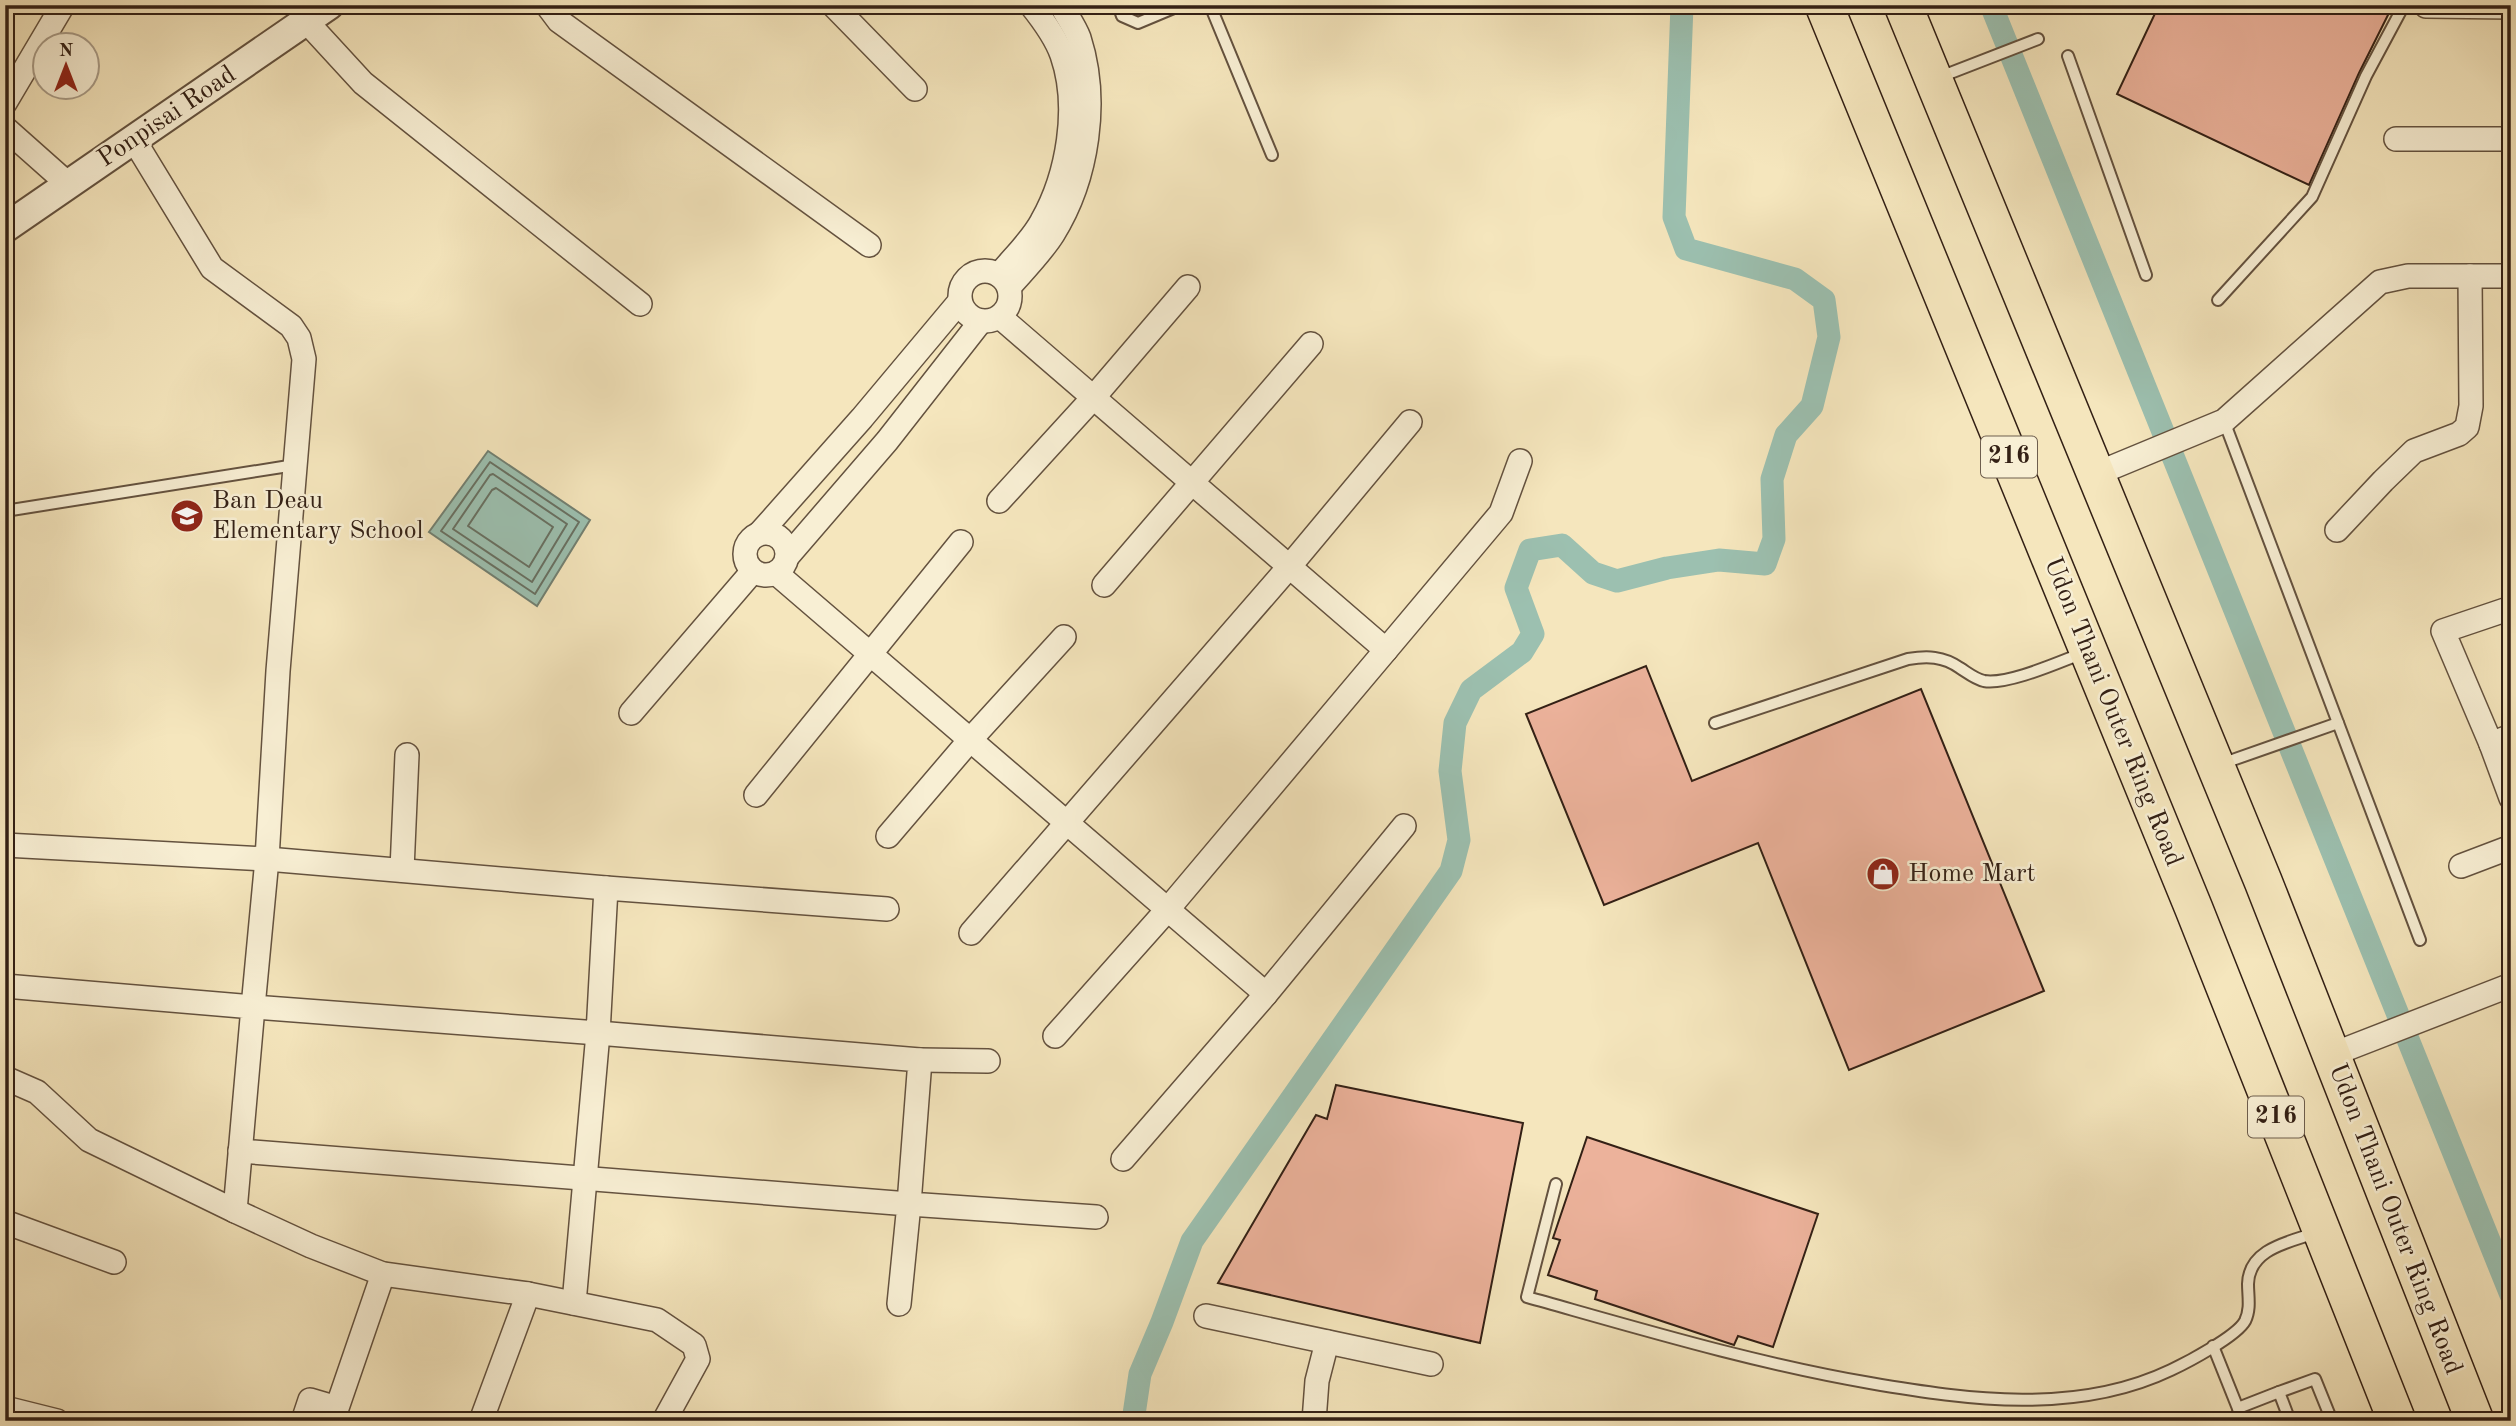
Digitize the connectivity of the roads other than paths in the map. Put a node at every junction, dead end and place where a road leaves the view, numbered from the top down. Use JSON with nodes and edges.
{"nodes":[{"id":1,"x":63,"y":5,"type":"edge"},
{"id":2,"x":547,"y":5,"type":"edge"},
{"id":3,"x":833,"y":5,"type":"edge"},
{"id":4,"x":1031,"y":5,"type":"edge"},
{"id":5,"x":1061,"y":5,"type":"edge"},
{"id":6,"x":1118,"y":5,"type":"edge"},
{"id":7,"x":1181,"y":5,"type":"edge"},
{"id":8,"x":1210,"y":5,"type":"edge"},
{"id":9,"x":1824,"y":5,"type":"edge"},
{"id":10,"x":1903,"y":5,"type":"edge"},
{"id":11,"x":2404,"y":5,"type":"edge"},
{"id":12,"x":2426,"y":6,"type":"edge"},
{"id":13,"x":2511,"y":7,"type":"edge"},
{"id":14,"x":317,"y":13,"type":"edge"},
{"id":15,"x":2038,"y":39,"type":"dead end"},
{"id":16,"x":2068,"y":57,"type":"dead end"},
{"id":17,"x":1934,"y":79,"type":"junction"},
{"id":18,"x":915,"y":89,"type":"dead end"},
{"id":19,"x":5,"y":103,"type":"edge"},
{"id":20,"x":5,"y":128,"type":"edge"},
{"id":21,"x":2396,"y":139,"type":"dead end"},
{"id":22,"x":2511,"y":139,"type":"edge"},
{"id":23,"x":134,"y":140,"type":"junction"},
{"id":24,"x":1272,"y":155,"type":"dead end"},
{"id":25,"x":68,"y":184,"type":"junction"},
{"id":26,"x":5,"y":228,"type":"edge"},
{"id":27,"x":869,"y":245,"type":"dead end"},
{"id":28,"x":2146,"y":275,"type":"dead end"},
{"id":29,"x":2470,"y":276,"type":"junction"},
{"id":30,"x":2511,"y":276,"type":"edge"},
{"id":31,"x":1004,"y":281,"type":"junction"},
{"id":32,"x":1188,"y":287,"type":"dead end"},
{"id":33,"x":2218,"y":300,"type":"dead end"},
{"id":34,"x":960,"y":301,"type":"junction"},
{"id":35,"x":640,"y":304,"type":"dead end"},
{"id":36,"x":990,"y":319,"type":"junction"},
{"id":37,"x":1311,"y":344,"type":"dead end"},
{"id":38,"x":1093,"y":398,"type":"junction"},
{"id":39,"x":862,"y":418,"type":"junction"},
{"id":40,"x":2224,"y":421,"type":"junction"},
{"id":41,"x":1410,"y":422,"type":"dead end"},
{"id":42,"x":887,"y":441,"type":"junction"},
{"id":43,"x":1520,"y":461,"type":"dead end"},
{"id":44,"x":295,"y":465,"type":"junction"},
{"id":45,"x":2096,"y":474,"type":"junction"},
{"id":46,"x":1192,"y":483,"type":"junction"},
{"id":47,"x":999,"y":501,"type":"dead end"},
{"id":48,"x":5,"y":511,"type":"edge"},
{"id":49,"x":2337,"y":530,"type":"dead end"},
{"id":50,"x":760,"y":533,"type":"junction"},
{"id":51,"x":961,"y":542,"type":"dead end"},
{"id":52,"x":782,"y":565,"type":"junction"},
{"id":53,"x":1289,"y":567,"type":"junction"},
{"id":54,"x":753,"y":571,"type":"junction"},
{"id":55,"x":1104,"y":585,"type":"dead end"},
{"id":56,"x":2511,"y":608,"type":"edge"},
{"id":57,"x":1064,"y":637,"type":"dead end"},
{"id":58,"x":1386,"y":649,"type":"junction"},
{"id":59,"x":2088,"y":651,"type":"junction"},
{"id":60,"x":871,"y":655,"type":"junction"},
{"id":61,"x":631,"y":713,"type":"dead end"},
{"id":62,"x":1715,"y":723,"type":"dead end"},
{"id":63,"x":2334,"y":725,"type":"junction"},
{"id":64,"x":970,"y":740,"type":"junction"},
{"id":65,"x":2501,"y":740,"type":"edge"},
{"id":66,"x":407,"y":755,"type":"dead end"},
{"id":67,"x":2230,"y":761,"type":"junction"},
{"id":68,"x":756,"y":795,"type":"dead end"},
{"id":69,"x":2511,"y":798,"type":"edge"},
{"id":70,"x":1068,"y":823,"type":"junction"},
{"id":71,"x":1404,"y":826,"type":"dead end"},
{"id":72,"x":888,"y":836,"type":"dead end"},
{"id":73,"x":5,"y":845,"type":"edge"},
{"id":74,"x":2511,"y":847,"type":"edge"},
{"id":75,"x":267,"y":859,"type":"junction"},
{"id":76,"x":2460,"y":866,"type":"dead end"},
{"id":77,"x":402,"y":870,"type":"junction"},
{"id":78,"x":606,"y":888,"type":"junction"},
{"id":79,"x":887,"y":909,"type":"dead end"},
{"id":80,"x":1168,"y":909,"type":"junction"},
{"id":81,"x":971,"y":933,"type":"dead end"},
{"id":82,"x":2420,"y":940,"type":"dead end"},
{"id":83,"x":2511,"y":985,"type":"edge"},
{"id":84,"x":5,"y":986,"type":"edge"},
{"id":85,"x":1266,"y":994,"type":"junction"},
{"id":86,"x":253,"y":1007,"type":"junction"},
{"id":87,"x":598,"y":1033,"type":"junction"},
{"id":88,"x":1055,"y":1036,"type":"dead end"},
{"id":89,"x":2330,"y":1055,"type":"junction"},
{"id":90,"x":920,"y":1060,"type":"junction"},
{"id":91,"x":988,"y":1062,"type":"dead end"},
{"id":92,"x":5,"y":1078,"type":"edge"},
{"id":93,"x":240,"y":1151,"type":"junction"},
{"id":94,"x":1123,"y":1159,"type":"dead end"},
{"id":95,"x":586,"y":1178,"type":"junction"},
{"id":96,"x":1556,"y":1184,"type":"dead end"},
{"id":97,"x":909,"y":1204,"type":"junction"},
{"id":98,"x":236,"y":1211,"type":"junction"},
{"id":99,"x":1096,"y":1217,"type":"dead end"},
{"id":100,"x":5,"y":1222,"type":"edge"},
{"id":101,"x":2321,"y":1231,"type":"junction"},
{"id":102,"x":114,"y":1262,"type":"dead end"},
{"id":103,"x":383,"y":1274,"type":"junction"},
{"id":104,"x":528,"y":1294,"type":"junction"},
{"id":105,"x":574,"y":1303,"type":"junction"},
{"id":106,"x":899,"y":1304,"type":"dead end"},
{"id":107,"x":1206,"y":1316,"type":"dead end"},
{"id":108,"x":1327,"y":1342,"type":"junction"},
{"id":109,"x":2213,"y":1346,"type":"junction"},
{"id":110,"x":1431,"y":1364,"type":"dead end"},
{"id":111,"x":2279,"y":1392,"type":"junction"},
{"id":112,"x":5,"y":1408,"type":"edge"},
{"id":113,"x":2238,"y":1408,"type":"junction"},
{"id":114,"x":57,"y":1421,"type":"edge"},
{"id":115,"x":303,"y":1421,"type":"edge"},
{"id":116,"x":481,"y":1421,"type":"edge"},
{"id":117,"x":664,"y":1421,"type":"edge"},
{"id":118,"x":1314,"y":1421,"type":"edge"},
{"id":119,"x":2243,"y":1421,"type":"edge"},
{"id":120,"x":2290,"y":1421,"type":"edge"},
{"id":121,"x":2332,"y":1421,"type":"edge"},
{"id":122,"x":2397,"y":1421,"type":"edge"},
{"id":123,"x":2475,"y":1421,"type":"edge"}],
"edges":[{"from":1,"to":19,"type":"street"},
{"from":2,"to":27,"type":"street"},
{"from":3,"to":18,"type":"street"},
{"from":4,"to":31,"type":"street"},
{"from":5,"to":31,"type":"street"},
{"from":6,"to":7,"type":"lane"},
{"from":8,"to":24,"type":"lane"},
{"from":9,"to":59,"type":"highway","name":"Udon Thani Outer Ring Road","number":"216"},
{"from":10,"to":17,"type":"highway","name":"Udon Thani Outer Ring Road"},
{"from":11,"to":33,"type":"lane"},
{"from":12,"to":13,"type":"street"},
{"from":14,"to":23,"type":"street","name":"Ponpisai Road"},
{"from":14,"to":35,"type":"street"},
{"from":15,"to":17,"type":"lane"},
{"from":16,"to":28,"type":"lane"},
{"from":17,"to":45,"type":"highway","name":"Udon Thani Outer Ring Road"},
{"from":20,"to":25,"type":"street"},
{"from":21,"to":22,"type":"street"},
{"from":23,"to":25,"type":"street","name":"Ponpisai Road"},
{"from":23,"to":44,"type":"street"},
{"from":25,"to":26,"type":"street","name":"Ponpisai Road"},
{"from":29,"to":30,"type":"street"},
{"from":29,"to":40,"type":"street"},
{"from":29,"to":49,"type":"street"},
{"from":31,"to":34,"type":"street"},
{"from":31,"to":36,"type":"street"},
{"from":32,"to":38,"type":"street"},
{"from":34,"to":36,"type":"street"},
{"from":34,"to":39,"type":"street"},
{"from":36,"to":38,"type":"street"},
{"from":36,"to":42,"type":"street"},
{"from":37,"to":46,"type":"street"},
{"from":38,"to":46,"type":"street"},
{"from":38,"to":47,"type":"street"},
{"from":39,"to":42,"type":"street"},
{"from":39,"to":50,"type":"street"},
{"from":40,"to":45,"type":"street"},
{"from":40,"to":63,"type":"lane"},
{"from":41,"to":53,"type":"street"},
{"from":42,"to":52,"type":"street"},
{"from":43,"to":58,"type":"street"},
{"from":44,"to":48,"type":"lane"},
{"from":44,"to":75,"type":"street"},
{"from":45,"to":67,"type":"highway","name":"Udon Thani Outer Ring Road"},
{"from":46,"to":53,"type":"street"},
{"from":46,"to":55,"type":"street"},
{"from":50,"to":52,"type":"street"},
{"from":50,"to":54,"type":"street"},
{"from":51,"to":60,"type":"street"},
{"from":52,"to":54,"type":"street"},
{"from":52,"to":60,"type":"street"},
{"from":53,"to":58,"type":"street"},
{"from":53,"to":70,"type":"street"},
{"from":54,"to":61,"type":"street"},
{"from":56,"to":65,"type":"street"},
{"from":57,"to":64,"type":"street"},
{"from":58,"to":80,"type":"street"},
{"from":59,"to":62,"type":"lane"},
{"from":59,"to":101,"type":"highway","name":"Udon Thani Outer Ring Road","number":"216"},
{"from":60,"to":64,"type":"street"},
{"from":60,"to":68,"type":"street"},
{"from":63,"to":67,"type":"lane"},
{"from":63,"to":82,"type":"lane"},
{"from":64,"to":70,"type":"street"},
{"from":64,"to":72,"type":"street"},
{"from":65,"to":69,"type":"street"},
{"from":66,"to":77,"type":"street"},
{"from":67,"to":89,"type":"highway","name":"Udon Thani Outer Ring Road"},
{"from":70,"to":80,"type":"street"},
{"from":70,"to":81,"type":"street"},
{"from":71,"to":85,"type":"street"},
{"from":73,"to":75,"type":"street"},
{"from":74,"to":76,"type":"street"},
{"from":75,"to":77,"type":"street"},
{"from":75,"to":86,"type":"street"},
{"from":77,"to":78,"type":"street"},
{"from":78,"to":79,"type":"street"},
{"from":78,"to":87,"type":"street"},
{"from":80,"to":85,"type":"street"},
{"from":80,"to":88,"type":"street"},
{"from":83,"to":89,"type":"street"},
{"from":84,"to":86,"type":"street"},
{"from":85,"to":94,"type":"street"},
{"from":86,"to":87,"type":"street"},
{"from":86,"to":93,"type":"street"},
{"from":87,"to":90,"type":"street"},
{"from":87,"to":95,"type":"street"},
{"from":89,"to":123,"type":"highway","name":"Udon Thani Outer Ring Road"},
{"from":90,"to":91,"type":"street"},
{"from":90,"to":97,"type":"street"},
{"from":92,"to":98,"type":"street"},
{"from":93,"to":95,"type":"street"},
{"from":93,"to":98,"type":"street"},
{"from":95,"to":97,"type":"street"},
{"from":95,"to":105,"type":"street"},
{"from":96,"to":109,"type":"lane"},
{"from":97,"to":99,"type":"street"},
{"from":97,"to":106,"type":"street"},
{"from":98,"to":103,"type":"street"},
{"from":100,"to":102,"type":"street"},
{"from":101,"to":109,"type":"lane"},
{"from":101,"to":122,"type":"highway","name":"Udon Thani Outer Ring Road","number":"216"},
{"from":103,"to":104,"type":"street"},
{"from":103,"to":115,"type":"street"},
{"from":104,"to":105,"type":"street"},
{"from":104,"to":116,"type":"street"},
{"from":105,"to":117,"type":"street"},
{"from":107,"to":108,"type":"street"},
{"from":108,"to":110,"type":"street"},
{"from":108,"to":118,"type":"street"},
{"from":109,"to":113,"type":"lane"},
{"from":111,"to":113,"type":"lane"},
{"from":111,"to":120,"type":"lane"},
{"from":111,"to":121,"type":"lane"},
{"from":112,"to":114,"type":"street"},
{"from":113,"to":119,"type":"lane"}]}
